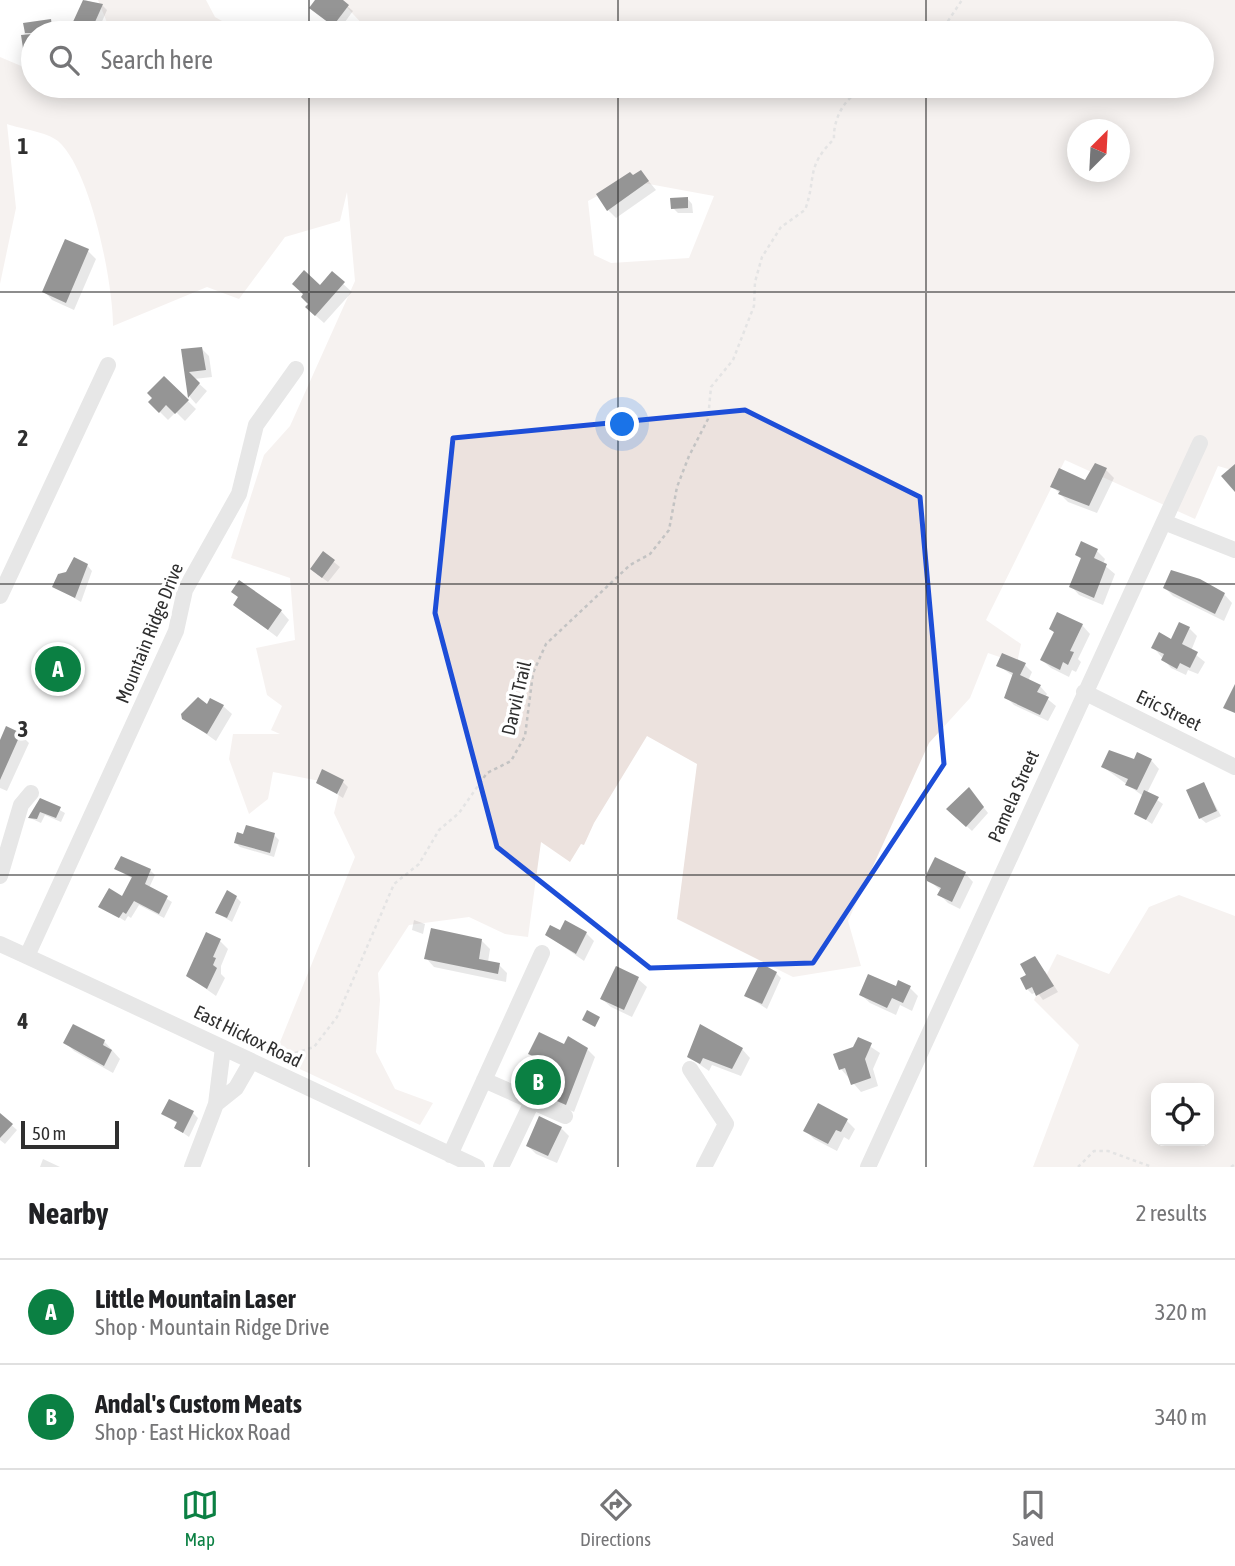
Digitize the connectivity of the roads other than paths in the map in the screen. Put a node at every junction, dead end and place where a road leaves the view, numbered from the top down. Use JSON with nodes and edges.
{"nodes":[{"id":1,"x":108,"y":365,"type":"dead end"},
{"id":2,"x":296,"y":369,"type":"dead end"},
{"id":3,"x":1200,"y":443,"type":"dead end"},
{"id":4,"x":1164,"y":522,"type":"junction"},
{"id":5,"x":1235,"y":550,"type":"edge"},
{"id":6,"x":0,"y":596,"type":"edge"},
{"id":7,"x":1084,"y":692,"type":"junction"},
{"id":8,"x":1235,"y":767,"type":"edge"},
{"id":9,"x":31,"y":793,"type":"dead end"},
{"id":10,"x":0,"y":876,"type":"edge"},
{"id":11,"x":0,"y":944,"type":"edge"},
{"id":12,"x":542,"y":953,"type":"dead end"},
{"id":13,"x":27,"y":956,"type":"junction"},
{"id":14,"x":223,"y":1048,"type":"junction"},
{"id":15,"x":251,"y":1062,"type":"junction"},
{"id":16,"x":690,"y":1069,"type":"dead end"},
{"id":17,"x":484,"y":1080,"type":"junction"},
{"id":18,"x":532,"y":1102,"type":"junction"},
{"id":19,"x":216,"y":1104,"type":"junction"},
{"id":20,"x":565,"y":1116,"type":"dead end"},
{"id":21,"x":450,"y":1154,"type":"junction"},
{"id":22,"x":192,"y":1167,"type":"edge"},
{"id":23,"x":477,"y":1167,"type":"edge"},
{"id":24,"x":501,"y":1167,"type":"edge"},
{"id":25,"x":704,"y":1167,"type":"edge"},
{"id":26,"x":868,"y":1167,"type":"edge"}],
"edges":[{"from":1,"to":6,"type":"street"},
{"from":2,"to":13,"type":"street","name":"Mountain Ridge Drive"},
{"from":3,"to":4,"type":"street","name":"Pamela Street"},
{"from":4,"to":5,"type":"street"},
{"from":4,"to":7,"type":"street","name":"Pamela Street"},
{"from":7,"to":8,"type":"street","name":"Eric Street"},
{"from":7,"to":26,"type":"street","name":"Pamela Street"},
{"from":9,"to":10,"type":"street"},
{"from":11,"to":13,"type":"street","name":"East Hickox Road"},
{"from":12,"to":17,"type":"street"},
{"from":13,"to":14,"type":"street","name":"East Hickox Road"},
{"from":14,"to":15,"type":"street","name":"East Hickox Road"},
{"from":14,"to":19,"type":"street"},
{"from":15,"to":19,"type":"street"},
{"from":15,"to":21,"type":"street","name":"East Hickox Road"},
{"from":16,"to":25,"type":"street"},
{"from":17,"to":18,"type":"street"},
{"from":17,"to":21,"type":"street"},
{"from":18,"to":20,"type":"street"},
{"from":18,"to":24,"type":"street"},
{"from":19,"to":22,"type":"street"},
{"from":21,"to":23,"type":"street","name":"East Hickox Road"}]}
